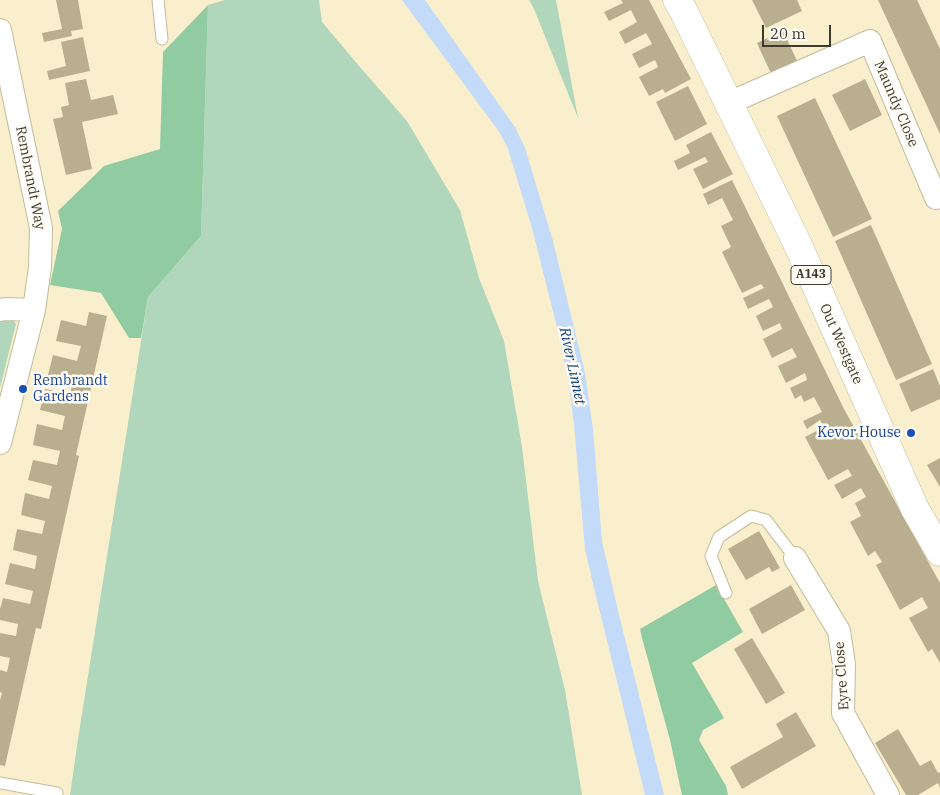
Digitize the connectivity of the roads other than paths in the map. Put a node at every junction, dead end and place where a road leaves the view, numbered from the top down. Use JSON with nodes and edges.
{"nodes":[{"id":1,"x":158,"y":0,"type":"edge"},
{"id":2,"x":677,"y":0,"type":"edge"},
{"id":3,"x":0,"y":30,"type":"edge"},
{"id":4,"x":162,"y":39,"type":"dead end"},
{"id":5,"x":729,"y":103,"type":"junction"},
{"id":6,"x":936,"y":198,"type":"dead end"},
{"id":7,"x":0,"y":310,"type":"edge"},
{"id":8,"x":34,"y":310,"type":"junction"},
{"id":9,"x":0,"y":443,"type":"edge"},
{"id":10,"x":940,"y":552,"type":"edge"},
{"id":11,"x":795,"y":558,"type":"joint"},
{"id":12,"x":726,"y":593,"type":"dead end"},
{"id":13,"x":0,"y":783,"type":"edge"},
{"id":14,"x":56,"y":793,"type":"dead end"},
{"id":15,"x":888,"y":795,"type":"edge"}],
"edges":[{"from":1,"to":4,"type":"lane"},
{"from":2,"to":5,"type":"main road","name":"Out Westgate","number":"A143"},
{"from":3,"to":8,"type":"street","name":"Rembrandt Way"},
{"from":5,"to":6,"type":"street","name":"Maundy Close"},
{"from":5,"to":10,"type":"main road","name":"Out Westgate","number":"A143"},
{"from":7,"to":8,"type":"street"},
{"from":8,"to":9,"type":"street","name":"Rembrandt Way"},
{"from":11,"to":12,"type":"lane"},
{"from":11,"to":15,"type":"street","name":"Eyre Close"},
{"from":13,"to":14,"type":"lane"}]}
